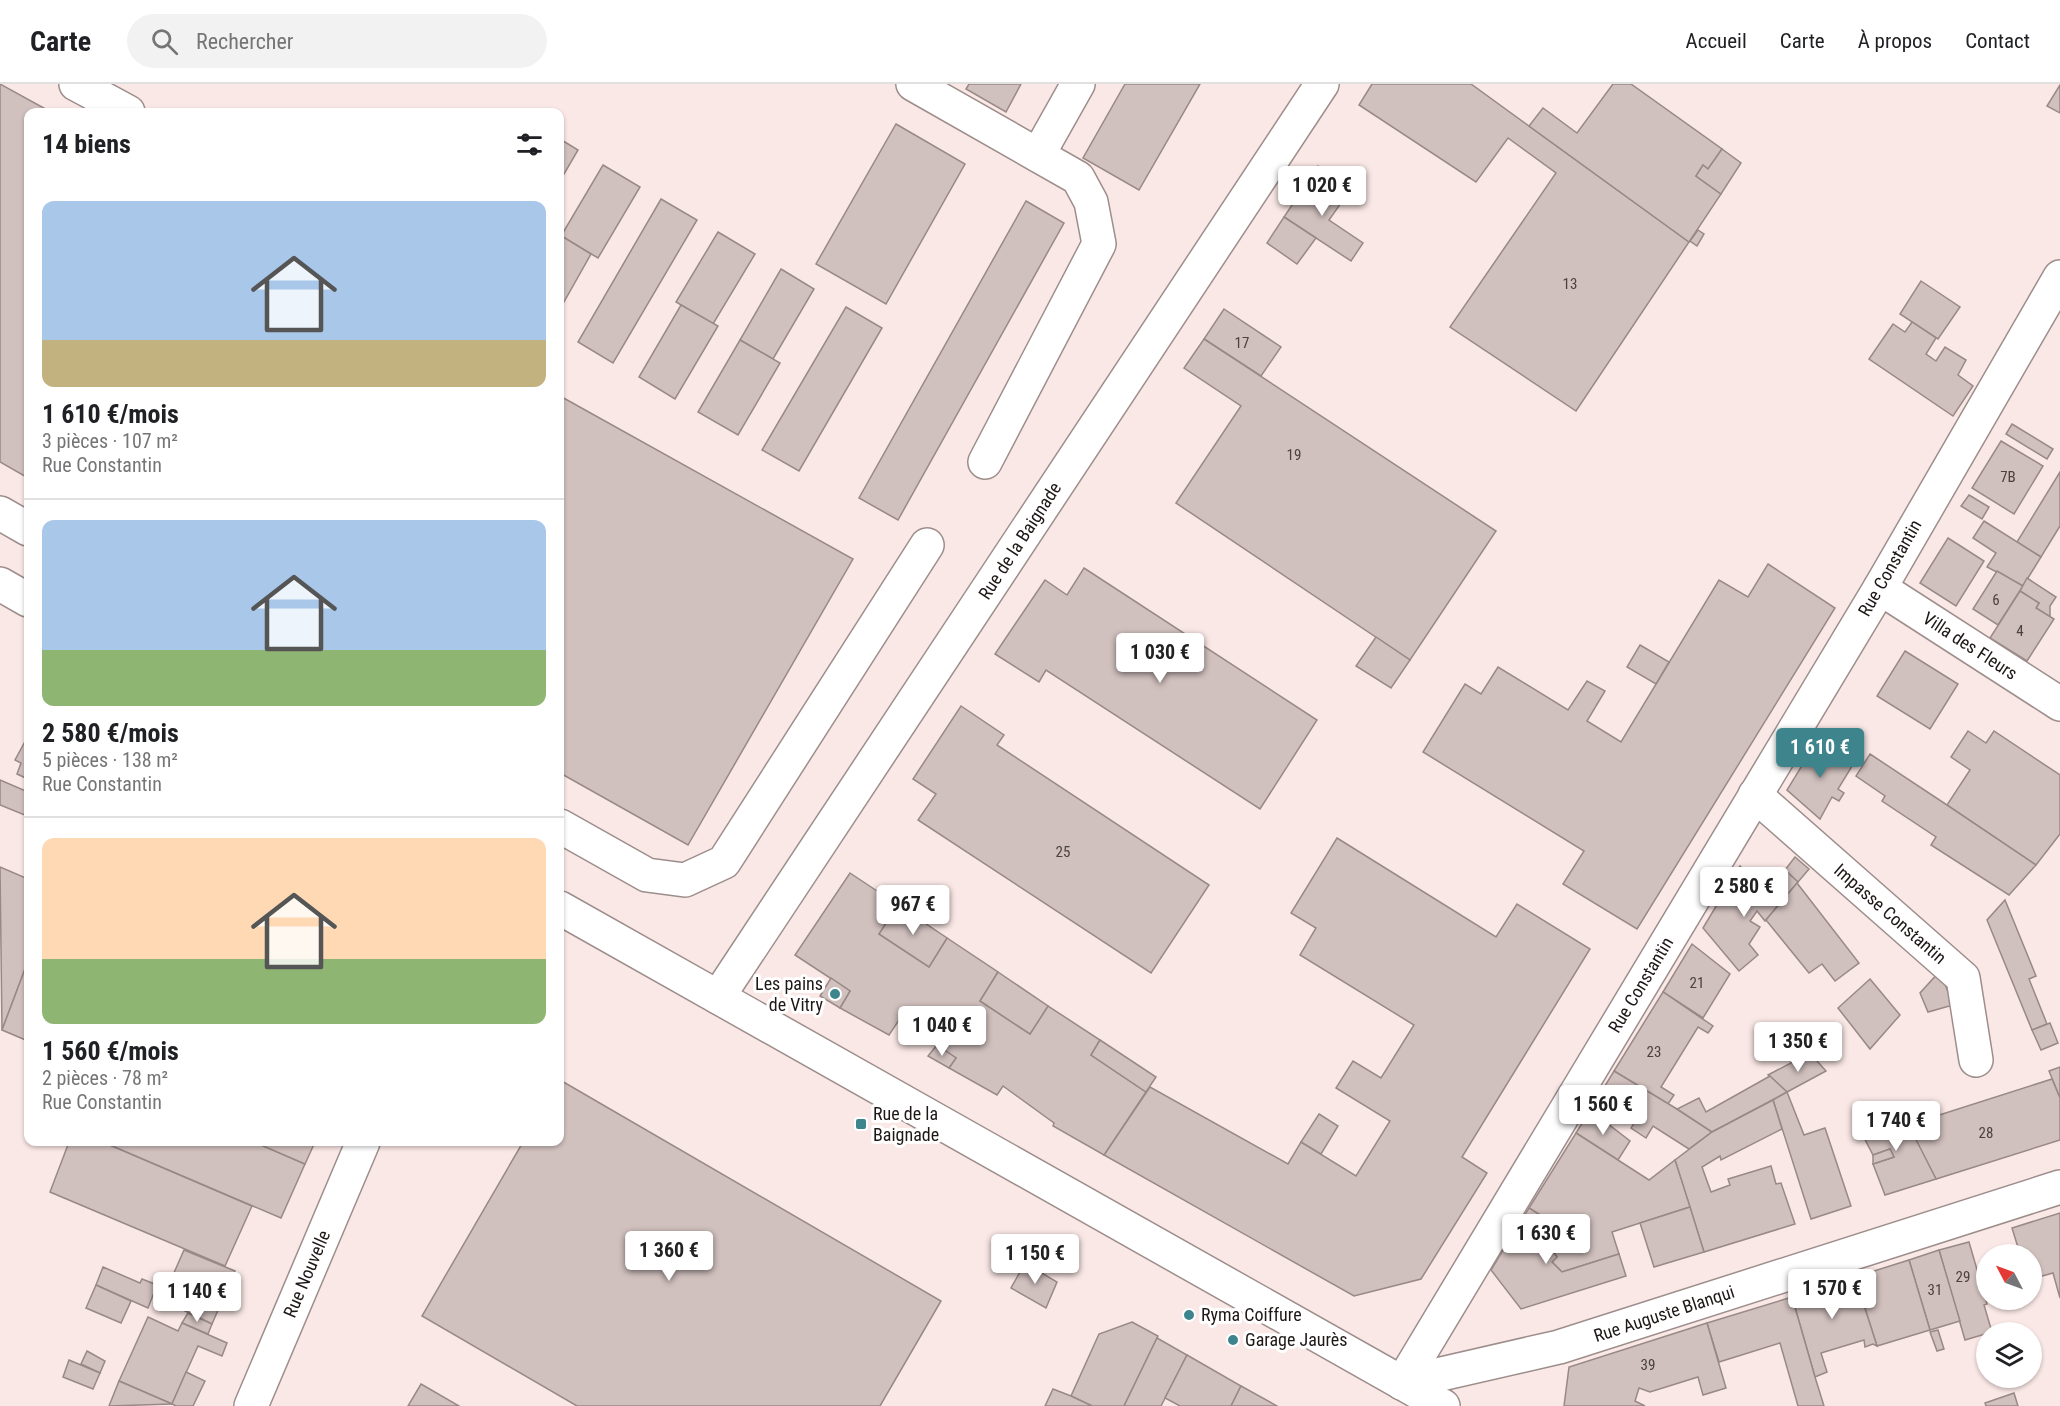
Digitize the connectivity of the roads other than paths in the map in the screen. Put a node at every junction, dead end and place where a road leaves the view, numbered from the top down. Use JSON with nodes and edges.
{"nodes":[{"id":1,"x":76,"y":84,"type":"edge"},
{"id":2,"x":913,"y":84,"type":"edge"},
{"id":3,"x":1078,"y":84,"type":"edge"},
{"id":4,"x":1322,"y":84,"type":"edge"},
{"id":5,"x":121,"y":108,"type":"edge"},
{"id":6,"x":1038,"y":155,"type":"junction"},
{"id":7,"x":2060,"y":276,"type":"edge"},
{"id":8,"x":2051,"y":309,"type":"edge"},
{"id":9,"x":986,"y":462,"type":"dead end"},
{"id":10,"x":0,"y":513,"type":"edge"},
{"id":11,"x":24,"y":527,"type":"edge"},
{"id":12,"x":927,"y":545,"type":"dead end"},
{"id":13,"x":0,"y":584,"type":"edge"},
{"id":14,"x":1880,"y":588,"type":"junction"},
{"id":15,"x":24,"y":598,"type":"edge"},
{"id":16,"x":2060,"y":704,"type":"edge"},
{"id":17,"x":1755,"y":795,"type":"junction"},
{"id":18,"x":564,"y":828,"type":"edge"},
{"id":19,"x":564,"y":910,"type":"edge"},
{"id":20,"x":718,"y":997,"type":"junction"},
{"id":21,"x":1976,"y":1060,"type":"dead end"},
{"id":22,"x":361,"y":1146,"type":"edge"},
{"id":23,"x":2060,"y":1187,"type":"edge"},
{"id":24,"x":1402,"y":1383,"type":"junction"},
{"id":25,"x":251,"y":1406,"type":"edge"},
{"id":26,"x":1443,"y":1406,"type":"edge"}],
"edges":[{"from":1,"to":5,"type":"street"},
{"from":2,"to":6,"type":"street"},
{"from":3,"to":6,"type":"street"},
{"from":4,"to":20,"type":"street","name":"Rue de la Baignade"},
{"from":6,"to":9,"type":"street"},
{"from":7,"to":8,"type":"street","name":"Rue Constantin"},
{"from":8,"to":14,"type":"street","name":"Rue Constantin"},
{"from":10,"to":11,"type":"street"},
{"from":12,"to":18,"type":"street"},
{"from":13,"to":15,"type":"street"},
{"from":14,"to":16,"type":"street","name":"Villa des Fleurs"},
{"from":14,"to":17,"type":"street","name":"Rue Constantin"},
{"from":17,"to":21,"type":"street","name":"Impasse Constantin"},
{"from":17,"to":24,"type":"street","name":"Rue Constantin"},
{"from":19,"to":20,"type":"street"},
{"from":20,"to":24,"type":"street"},
{"from":22,"to":25,"type":"street","name":"Rue Nouvelle"},
{"from":23,"to":24,"type":"street","name":"Rue Auguste Blanqui"},
{"from":24,"to":26,"type":"street"}]}
